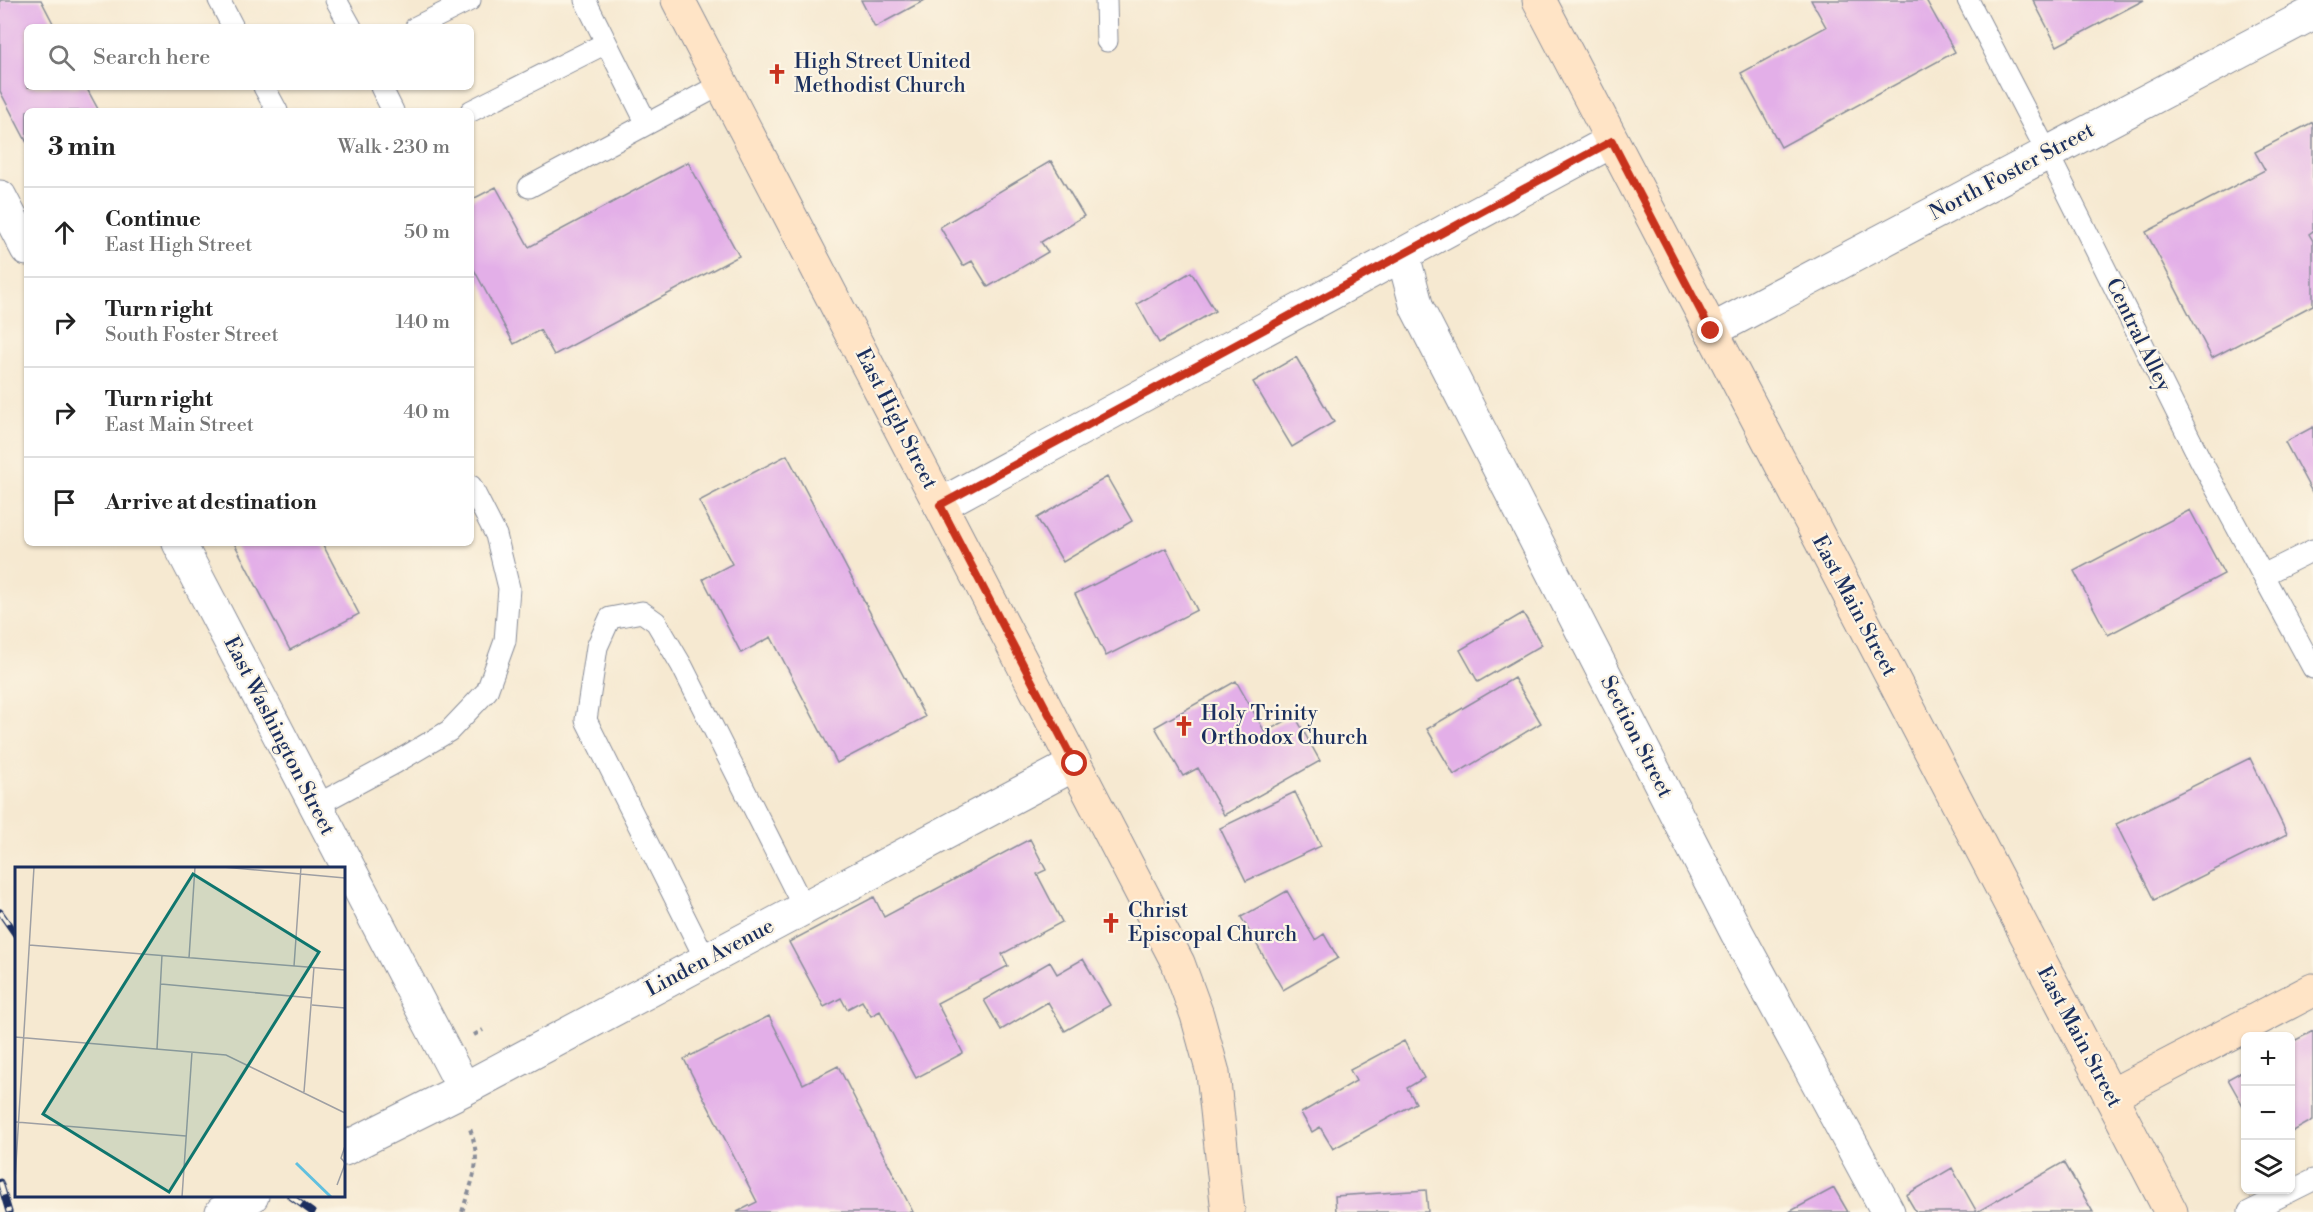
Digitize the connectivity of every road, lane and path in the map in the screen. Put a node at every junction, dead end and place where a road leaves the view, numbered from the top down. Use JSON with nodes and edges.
{"nodes":[{"id":1,"x":219,"y":0,"type":"edge"},
{"id":2,"x":336,"y":0,"type":"edge"},
{"id":3,"x":470,"y":0,"type":"edge"},
{"id":4,"x":585,"y":0,"type":"edge"},
{"id":5,"x":678,"y":0,"type":"edge"},
{"id":6,"x":1106,"y":0,"type":"edge"},
{"id":7,"x":1539,"y":0,"type":"edge"},
{"id":8,"x":1968,"y":0,"type":"edge"},
{"id":9,"x":2313,"y":13,"type":"edge"},
{"id":10,"x":231,"y":24,"type":"edge"},
{"id":11,"x":349,"y":24,"type":"edge"},
{"id":12,"x":422,"y":24,"type":"edge"},
{"id":13,"x":1107,"y":41,"type":"dead end"},
{"id":14,"x":606,"y":43,"type":"junction"},
{"id":15,"x":722,"y":84,"type":"junction"},
{"id":16,"x":266,"y":90,"type":"edge"},
{"id":17,"x":382,"y":90,"type":"edge"},
{"id":18,"x":275,"y":108,"type":"edge"},
{"id":19,"x":392,"y":108,"type":"edge"},
{"id":20,"x":474,"y":109,"type":"edge"},
{"id":21,"x":647,"y":124,"type":"junction"},
{"id":22,"x":1612,"y":141,"type":"junction"},
{"id":23,"x":2048,"y":154,"type":"junction"},
{"id":24,"x":529,"y":187,"type":"dead end"},
{"id":25,"x":0,"y":196,"type":"edge"},
{"id":26,"x":24,"y":243,"type":"edge"},
{"id":27,"x":1403,"y":255,"type":"junction"},
{"id":28,"x":1711,"y":331,"type":"junction"},
{"id":29,"x":474,"y":492,"type":"edge"},
{"id":30,"x":940,"y":505,"type":"junction"},
{"id":31,"x":181,"y":546,"type":"edge"},
{"id":32,"x":2313,"y":550,"type":"edge"},
{"id":33,"x":2263,"y":575,"type":"junction"},
{"id":34,"x":2313,"y":668,"type":"edge"},
{"id":35,"x":1075,"y":764,"type":"junction"},
{"id":36,"x":315,"y":806,"type":"junction"},
{"id":37,"x":804,"y":908,"type":"junction"},
{"id":38,"x":706,"y":960,"type":"junction"},
{"id":39,"x":2313,"y":990,"type":"edge"},
{"id":40,"x":2110,"y":1096,"type":"junction"},
{"id":41,"x":465,"y":1104,"type":"junction"},
{"id":42,"x":345,"y":1149,"type":"edge"},
{"id":43,"x":2313,"y":1180,"type":"edge"},
{"id":44,"x":250,"y":1197,"type":"edge"},
{"id":45,"x":222,"y":1212,"type":"edge"},
{"id":46,"x":462,"y":1212,"type":"edge"},
{"id":47,"x":1228,"y":1212,"type":"edge"},
{"id":48,"x":1888,"y":1212,"type":"edge"},
{"id":49,"x":2170,"y":1212,"type":"edge"},
{"id":50,"x":2249,"y":1212,"type":"edge"}],
"edges":[{"from":1,"to":10,"type":"lane"},
{"from":2,"to":11,"type":"lane"},
{"from":3,"to":12,"type":"lane"},
{"from":4,"to":14,"type":"lane"},
{"from":5,"to":15,"type":"street","name":"East High Street"},
{"from":6,"to":13,"type":"lane"},
{"from":7,"to":22,"type":"street","name":"East Main Street"},
{"from":8,"to":23,"type":"lane","name":"Central Alley"},
{"from":9,"to":23,"type":"street","name":"North Foster Street"},
{"from":14,"to":20,"type":"lane"},
{"from":14,"to":21,"type":"lane"},
{"from":15,"to":21,"type":"lane"},
{"from":15,"to":30,"type":"street","name":"East High Street"},
{"from":16,"to":18,"type":"lane"},
{"from":17,"to":19,"type":"lane"},
{"from":21,"to":24,"type":"lane"},
{"from":22,"to":27,"type":"street"},
{"from":22,"to":28,"type":"street","name":"East Main Street"},
{"from":23,"to":28,"type":"street","name":"North Foster Street"},
{"from":23,"to":33,"type":"lane","name":"Central Alley"},
{"from":25,"to":26,"type":"street"},
{"from":27,"to":30,"type":"street"},
{"from":27,"to":48,"type":"street","name":"Section Street"},
{"from":28,"to":40,"type":"street","name":"East Main Street"},
{"from":29,"to":36,"type":"lane"},
{"from":30,"to":35,"type":"street","name":"East High Street"},
{"from":31,"to":36,"type":"street","name":"East Washington Street"},
{"from":32,"to":33,"type":"lane"},
{"from":33,"to":34,"type":"lane","name":"Central Alley"},
{"from":35,"to":37,"type":"street","name":"Linden Avenue"},
{"from":35,"to":47,"type":"street","name":"East High Street"},
{"from":36,"to":41,"type":"street","name":"East Washington Street"},
{"from":37,"to":38,"type":"street","name":"Linden Avenue"},
{"from":37,"to":38,"type":"lane"},
{"from":38,"to":41,"type":"street","name":"Linden Avenue"},
{"from":39,"to":40,"type":"street"},
{"from":40,"to":49,"type":"street","name":"East Main Street"},
{"from":41,"to":42,"type":"street","name":"Linden Avenue"},
{"from":41,"to":46,"type":"path"},
{"from":43,"to":50,"type":"lane"},
{"from":44,"to":45,"type":"street"}]}
